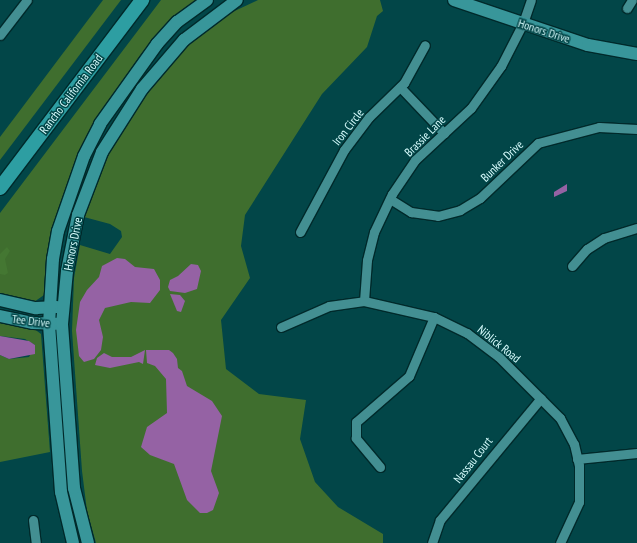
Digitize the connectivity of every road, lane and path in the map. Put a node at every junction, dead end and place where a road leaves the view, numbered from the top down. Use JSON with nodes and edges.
{"nodes":[{"id":1,"x":27,"y":0,"type":"edge"},
{"id":2,"x":142,"y":0,"type":"edge"},
{"id":3,"x":207,"y":0,"type":"edge"},
{"id":4,"x":236,"y":0,"type":"edge"},
{"id":5,"x":454,"y":0,"type":"edge"},
{"id":6,"x":531,"y":0,"type":"edge"},
{"id":7,"x":522,"y":23,"type":"junction"},
{"id":8,"x":0,"y":34,"type":"edge"},
{"id":9,"x":425,"y":45,"type":"dead end"},
{"id":10,"x":637,"y":54,"type":"edge"},
{"id":11,"x":400,"y":87,"type":"junction"},
{"id":12,"x":637,"y":129,"type":"edge"},
{"id":13,"x":444,"y":133,"type":"junction"},
{"id":14,"x":0,"y":188,"type":"edge"},
{"id":15,"x":390,"y":199,"type":"junction"},
{"id":16,"x":637,"y":228,"type":"edge"},
{"id":17,"x":300,"y":232,"type":"dead end"},
{"id":18,"x":572,"y":266,"type":"dead end"},
{"id":19,"x":0,"y":300,"type":"edge"},
{"id":20,"x":364,"y":301,"type":"junction"},
{"id":21,"x":62,"y":306,"type":"junction"},
{"id":22,"x":49,"y":307,"type":"junction"},
{"id":23,"x":0,"y":316,"type":"edge"},
{"id":24,"x":434,"y":317,"type":"junction"},
{"id":25,"x":49,"y":324,"type":"junction"},
{"id":26,"x":62,"y":324,"type":"junction"},
{"id":27,"x":281,"y":327,"type":"dead end"},
{"id":28,"x":541,"y":398,"type":"junction"},
{"id":29,"x":637,"y":453,"type":"edge"},
{"id":30,"x":577,"y":459,"type":"junction"},
{"id":31,"x":380,"y":467,"type":"dead end"},
{"id":32,"x":33,"y":520,"type":"dead end"},
{"id":33,"x":36,"y":543,"type":"edge"},
{"id":34,"x":72,"y":543,"type":"edge"},
{"id":35,"x":88,"y":543,"type":"edge"},
{"id":36,"x":432,"y":543,"type":"edge"},
{"id":37,"x":560,"y":543,"type":"edge"}],
"edges":[{"from":1,"to":8,"type":"street"},
{"from":2,"to":14,"type":"main road","name":"Rancho California Road"},
{"from":3,"to":22,"type":"street","name":"Honors Drive"},
{"from":4,"to":21,"type":"street","name":"Honors Drive"},
{"from":5,"to":7,"type":"street","name":"Honors Drive"},
{"from":6,"to":7,"type":"street","name":"Brassie Lane"},
{"from":7,"to":10,"type":"street","name":"Honors Drive"},
{"from":7,"to":13,"type":"street","name":"Brassie Lane"},
{"from":9,"to":11,"type":"street","name":"Iron Circle"},
{"from":11,"to":13,"type":"street"},
{"from":11,"to":17,"type":"street","name":"Iron Circle"},
{"from":12,"to":15,"type":"street","name":"Bunker Drive"},
{"from":13,"to":15,"type":"street","name":"Brassie Lane"},
{"from":15,"to":20,"type":"street","name":"Brassie Lane"},
{"from":16,"to":18,"type":"street"},
{"from":19,"to":22,"type":"street","name":"Tee Drive"},
{"from":20,"to":24,"type":"street","name":"Niblick Road"},
{"from":20,"to":27,"type":"street","name":"Niblick Road"},
{"from":21,"to":22,"type":"street","name":"Tee Drive"},
{"from":21,"to":26,"type":"street","name":"Honors Drive"},
{"from":22,"to":25,"type":"street","name":"Honors Drive"},
{"from":23,"to":25,"type":"street","name":"Tee Drive"},
{"from":24,"to":28,"type":"street","name":"Niblick Road"},
{"from":24,"to":31,"type":"street"},
{"from":25,"to":26,"type":"street","name":"Tee Drive"},
{"from":25,"to":34,"type":"street","name":"Honors Drive"},
{"from":26,"to":35,"type":"street","name":"Honors Drive"},
{"from":28,"to":30,"type":"street","name":"Niblick Road"},
{"from":28,"to":36,"type":"street","name":"Nassau Court"},
{"from":29,"to":30,"type":"street"},
{"from":30,"to":37,"type":"street","name":"Niblick Road"},
{"from":32,"to":33,"type":"street"}]}
